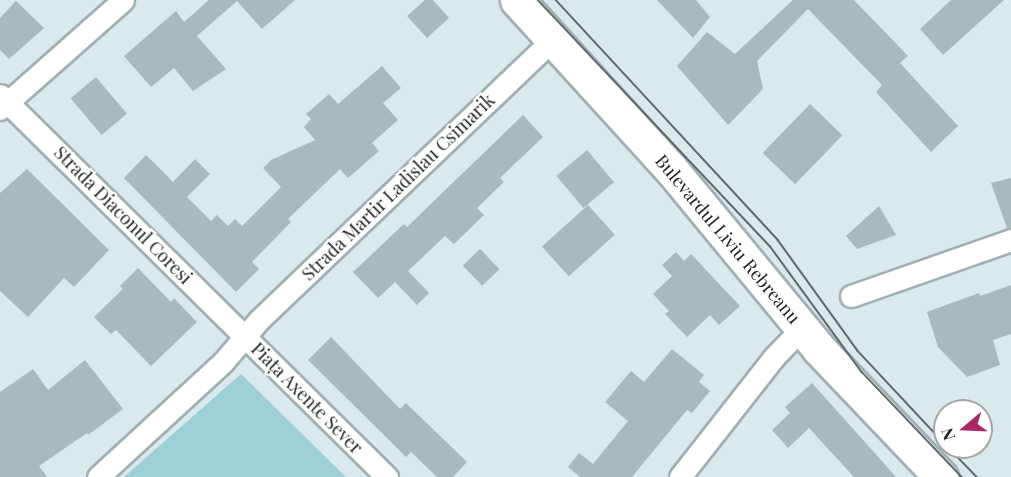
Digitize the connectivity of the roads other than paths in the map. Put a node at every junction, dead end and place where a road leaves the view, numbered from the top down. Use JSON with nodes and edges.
{"nodes":[{"id":1,"x":123,"y":0,"type":"edge"},
{"id":2,"x":517,"y":0,"type":"edge"},
{"id":3,"x":553,"y":39,"type":"junction"},
{"id":4,"x":3,"y":102,"type":"edge"},
{"id":5,"x":1011,"y":240,"type":"edge"},
{"id":6,"x":851,"y":296,"type":"dead end"},
{"id":7,"x":802,"y":328,"type":"junction"},
{"id":8,"x":245,"y":336,"type":"junction"},
{"id":9,"x":98,"y":477,"type":"edge"},
{"id":10,"x":387,"y":477,"type":"edge"},
{"id":11,"x":680,"y":477,"type":"edge"},
{"id":12,"x":941,"y":477,"type":"edge"}],
"edges":[{"from":1,"to":4,"type":"street"},
{"from":2,"to":3,"type":"main road","name":"Bulevardul Liviu Rebreanu"},
{"from":3,"to":7,"type":"main road","name":"Bulevardul Liviu Rebreanu"},
{"from":3,"to":8,"type":"street","name":"Strada Martir Ladislau Csimarik"},
{"from":4,"to":8,"type":"street","name":"Strada Diaconul Coresi"},
{"from":5,"to":6,"type":"street"},
{"from":7,"to":11,"type":"street"},
{"from":7,"to":12,"type":"main road","name":"Bulevardul Liviu Rebreanu"},
{"from":8,"to":9,"type":"street","name":"Piața Axente Sever"},
{"from":8,"to":10,"type":"street","name":"Piața Axente Sever"}]}
